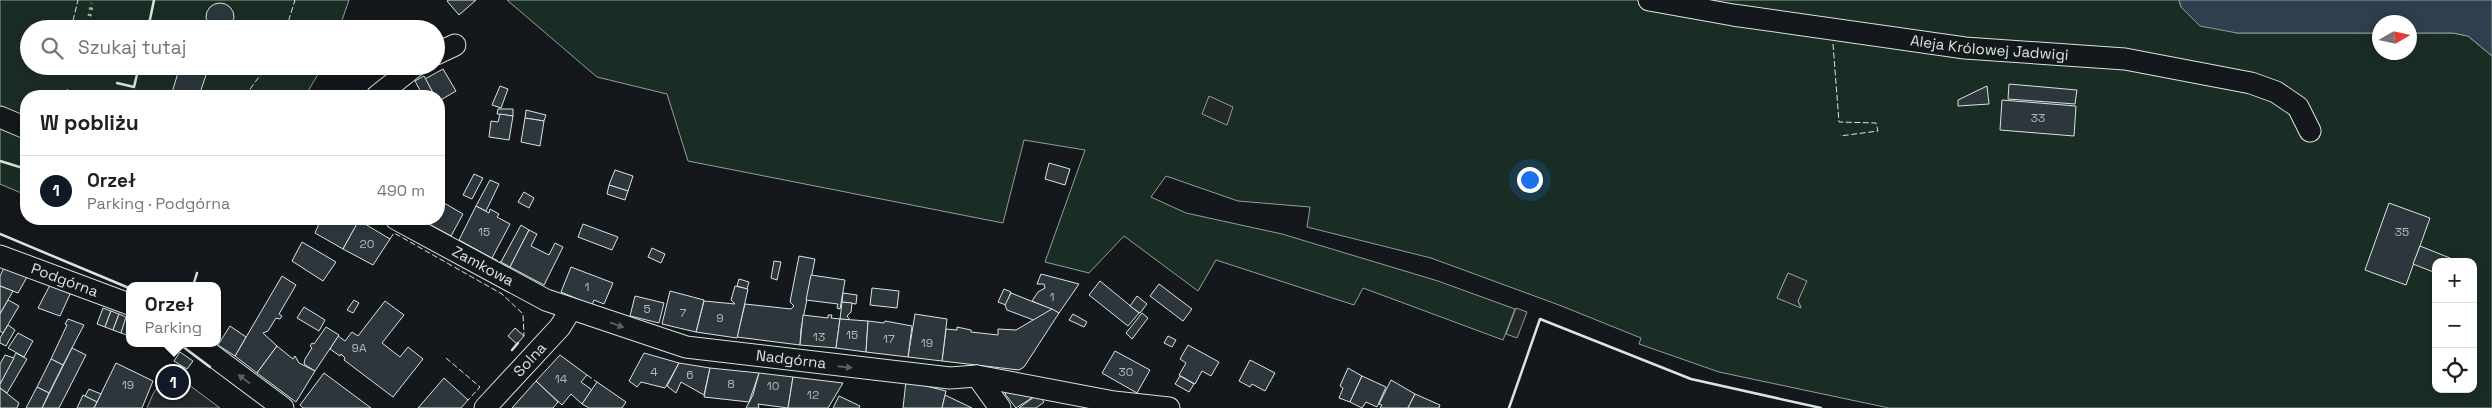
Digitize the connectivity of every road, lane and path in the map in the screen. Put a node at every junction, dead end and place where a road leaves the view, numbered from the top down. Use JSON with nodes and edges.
{"nodes":[{"id":1,"x":1649,"y":0,"type":"edge"},
{"id":2,"x":404,"y":75,"type":"edge"},
{"id":3,"x":385,"y":90,"type":"edge"},
{"id":4,"x":0,"y":117,"type":"edge"},
{"id":5,"x":20,"y":125,"type":"edge"},
{"id":6,"x":2310,"y":130,"type":"dead end"},
{"id":7,"x":407,"y":225,"type":"edge"},
{"id":8,"x":0,"y":256,"type":"edge"},
{"id":9,"x":126,"y":303,"type":"edge"},
{"id":10,"x":571,"y":309,"type":"junction"},
{"id":11,"x":201,"y":347,"type":"edge"},
{"id":12,"x":977,"y":376,"type":"junction"},
{"id":13,"x":283,"y":408,"type":"edge"},
{"id":14,"x":486,"y":408,"type":"edge"},
{"id":15,"x":1000,"y":408,"type":"edge"},
{"id":16,"x":1169,"y":408,"type":"edge"}],
"edges":[{"from":1,"to":6,"type":"street","name":"Aleja Królowej Jadwigi"},
{"from":2,"to":3,"type":"street"},
{"from":4,"to":5,"type":"street"},
{"from":7,"to":10,"type":"street","name":"Zamkowa"},
{"from":8,"to":9,"type":"street","name":"Podgórna"},
{"from":10,"to":12,"type":"street","name":"Nadgórna","one_way":true},
{"from":10,"to":14,"type":"street","name":"Solna"},
{"from":13,"to":11,"type":"street","one_way":true},
{"from":12,"to":15,"type":"street"},
{"from":12,"to":16,"type":"street","name":"Nadgórna"}]}
